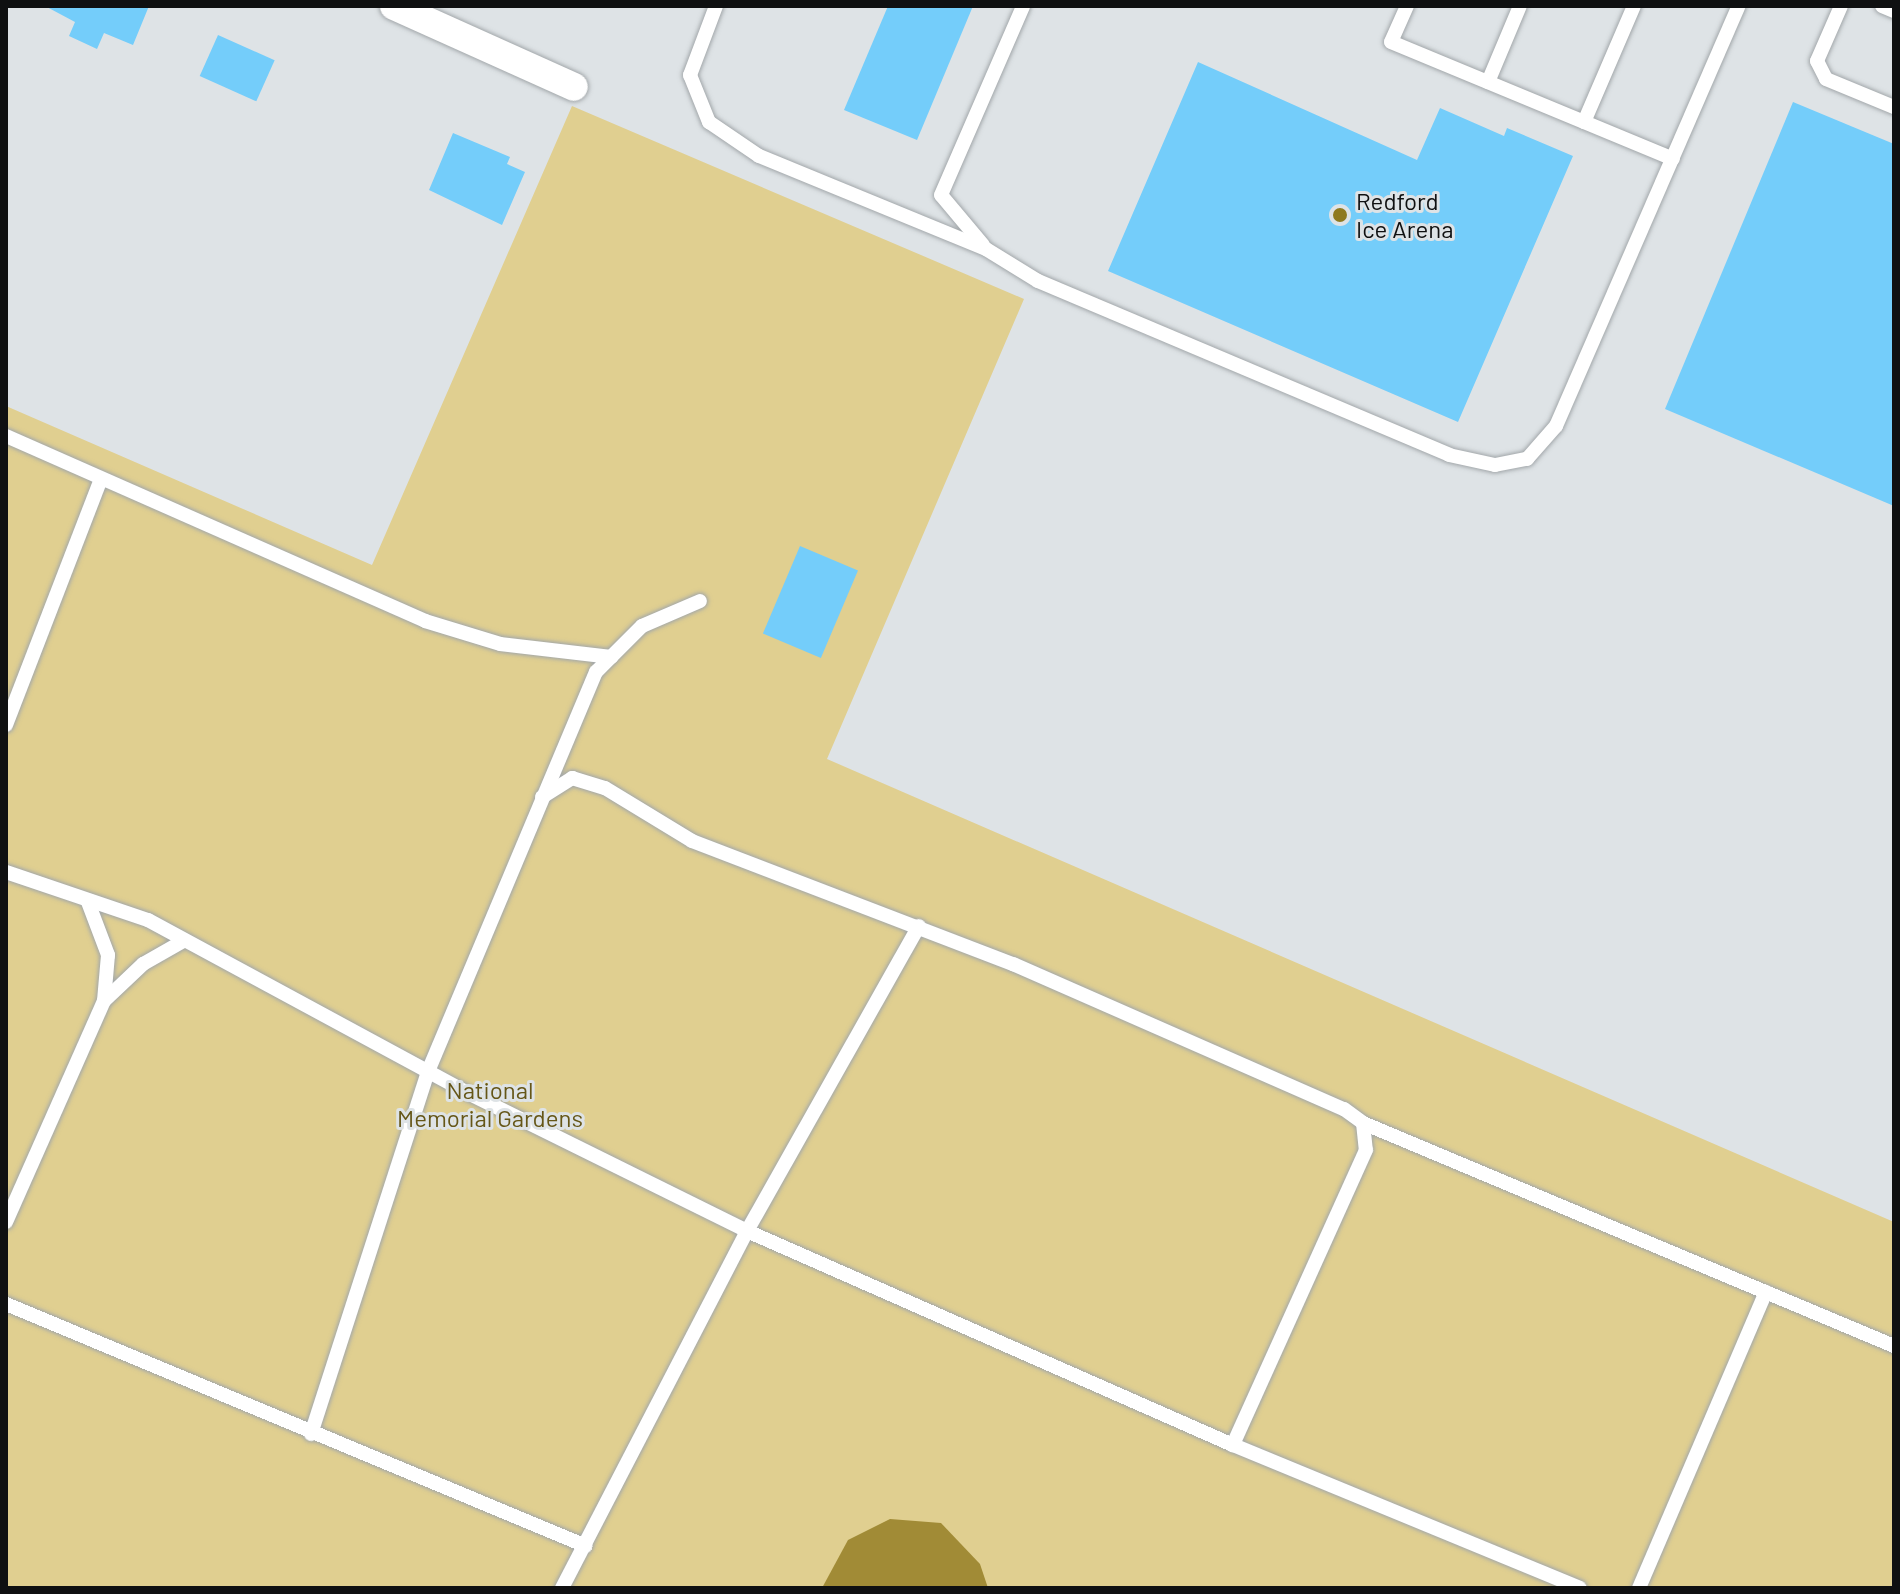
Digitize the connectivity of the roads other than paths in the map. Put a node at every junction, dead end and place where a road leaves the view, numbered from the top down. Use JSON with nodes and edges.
{"nodes":[{"id":1,"x":394,"y":6,"type":"edge"},
{"id":2,"x":716,"y":6,"type":"edge"},
{"id":3,"x":1023,"y":6,"type":"edge"},
{"id":4,"x":1407,"y":6,"type":"edge"},
{"id":5,"x":1520,"y":6,"type":"edge"},
{"id":6,"x":1634,"y":6,"type":"edge"},
{"id":7,"x":1739,"y":6,"type":"edge"},
{"id":8,"x":1841,"y":6,"type":"edge"},
{"id":9,"x":1882,"y":6,"type":"edge"},
{"id":10,"x":1894,"y":11,"type":"edge"},
{"id":11,"x":1488,"y":82,"type":"junction"},
{"id":12,"x":574,"y":87,"type":"dead end"},
{"id":13,"x":1894,"y":107,"type":"edge"},
{"id":14,"x":1584,"y":122,"type":"junction"},
{"id":15,"x":1673,"y":159,"type":"junction"},
{"id":16,"x":986,"y":249,"type":"junction"},
{"id":17,"x":6,"y":436,"type":"edge"},
{"id":18,"x":101,"y":479,"type":"junction"},
{"id":19,"x":700,"y":601,"type":"dead end"},
{"id":20,"x":611,"y":657,"type":"junction"},
{"id":21,"x":6,"y":725,"type":"edge"},
{"id":22,"x":542,"y":797,"type":"junction"},
{"id":23,"x":6,"y":872,"type":"edge"},
{"id":24,"x":88,"y":902,"type":"junction"},
{"id":25,"x":919,"y":926,"type":"junction"},
{"id":26,"x":185,"y":940,"type":"junction"},
{"id":27,"x":104,"y":1001,"type":"junction"},
{"id":28,"x":429,"y":1069,"type":"junction"},
{"id":29,"x":1363,"y":1123,"type":"junction"},
{"id":30,"x":6,"y":1222,"type":"edge"},
{"id":31,"x":747,"y":1231,"type":"junction"},
{"id":32,"x":1766,"y":1292,"type":"junction"},
{"id":33,"x":6,"y":1304,"type":"edge"},
{"id":34,"x":1894,"y":1346,"type":"edge"},
{"id":35,"x":311,"y":1434,"type":"junction"},
{"id":36,"x":1233,"y":1445,"type":"junction"},
{"id":37,"x":586,"y":1546,"type":"junction"},
{"id":38,"x":562,"y":1588,"type":"edge"},
{"id":39,"x":1580,"y":1588,"type":"edge"},
{"id":40,"x":1639,"y":1588,"type":"edge"}],
"edges":[{"from":1,"to":12,"type":"street"},
{"from":2,"to":16,"type":"lane"},
{"from":3,"to":16,"type":"lane"},
{"from":4,"to":11,"type":"lane"},
{"from":5,"to":11,"type":"lane"},
{"from":6,"to":14,"type":"lane"},
{"from":7,"to":15,"type":"lane"},
{"from":8,"to":13,"type":"lane"},
{"from":9,"to":10,"type":"lane"},
{"from":11,"to":14,"type":"lane"},
{"from":14,"to":15,"type":"lane"},
{"from":15,"to":16,"type":"lane"},
{"from":17,"to":18,"type":"lane"},
{"from":18,"to":20,"type":"lane"},
{"from":18,"to":21,"type":"lane"},
{"from":19,"to":20,"type":"lane"},
{"from":20,"to":22,"type":"lane"},
{"from":22,"to":25,"type":"lane"},
{"from":22,"to":28,"type":"lane"},
{"from":23,"to":24,"type":"lane"},
{"from":24,"to":26,"type":"lane"},
{"from":24,"to":27,"type":"lane"},
{"from":25,"to":29,"type":"lane"},
{"from":25,"to":31,"type":"lane"},
{"from":26,"to":27,"type":"lane"},
{"from":26,"to":28,"type":"lane"},
{"from":27,"to":30,"type":"lane"},
{"from":28,"to":31,"type":"lane"},
{"from":28,"to":35,"type":"lane"},
{"from":29,"to":32,"type":"lane"},
{"from":29,"to":36,"type":"lane"},
{"from":31,"to":36,"type":"lane"},
{"from":31,"to":37,"type":"lane"},
{"from":32,"to":34,"type":"lane"},
{"from":32,"to":40,"type":"lane"},
{"from":33,"to":35,"type":"lane"},
{"from":35,"to":37,"type":"lane"},
{"from":36,"to":39,"type":"lane"},
{"from":37,"to":38,"type":"lane"}]}
